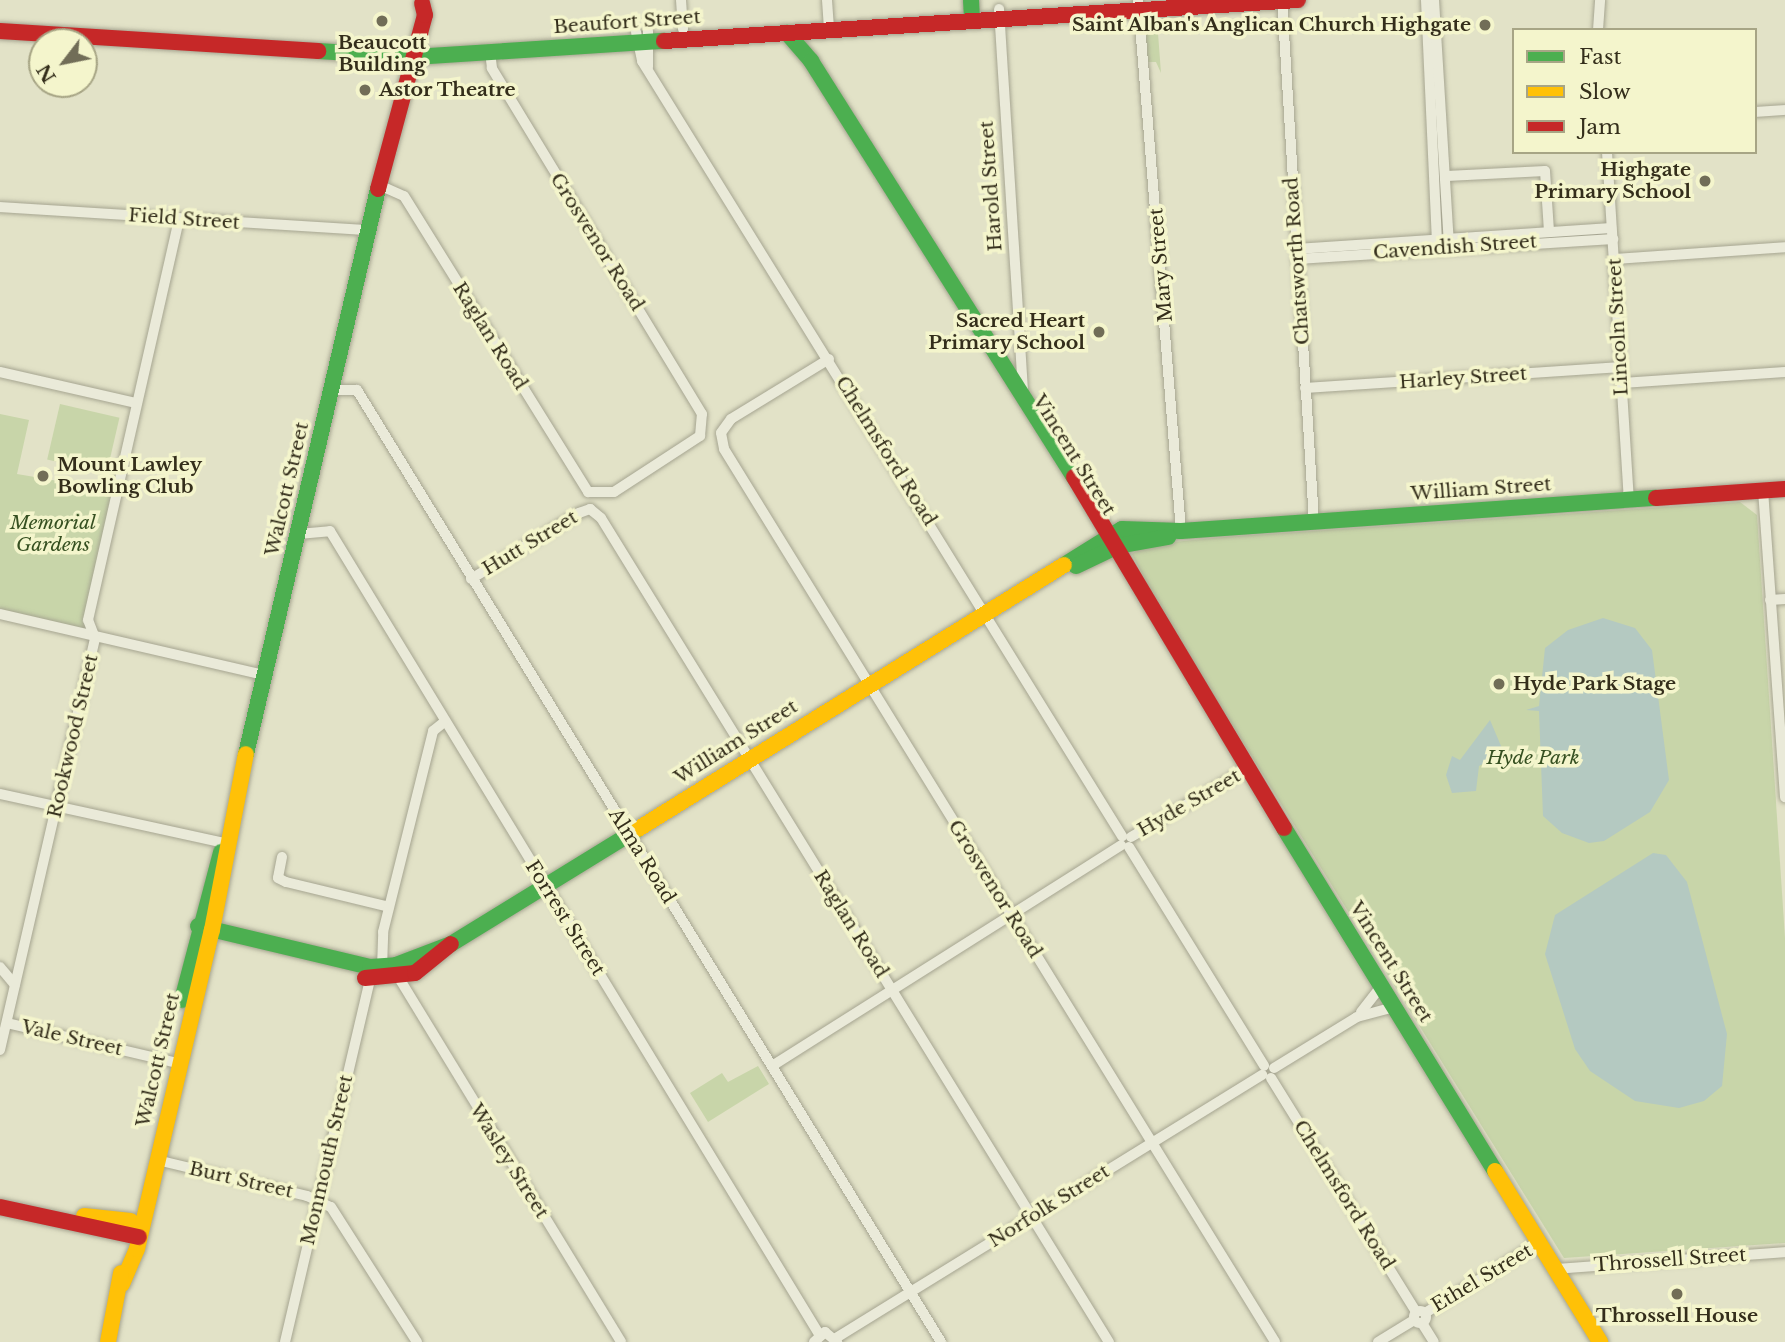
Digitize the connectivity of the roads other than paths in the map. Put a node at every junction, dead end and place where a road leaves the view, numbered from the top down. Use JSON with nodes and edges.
{"nodes":[{"id":1,"x":681,"y":0,"type":"edge"},
{"id":2,"x":827,"y":0,"type":"edge"},
{"id":3,"x":1426,"y":0,"type":"edge"},
{"id":4,"x":1434,"y":0,"type":"edge"},
{"id":5,"x":1592,"y":0,"type":"edge"},
{"id":6,"x":1600,"y":0,"type":"edge"},
{"id":7,"x":422,"y":1,"type":"edge"},
{"id":8,"x":1280,"y":1,"type":"edge"},
{"id":9,"x":1137,"y":3,"type":"edge"},
{"id":10,"x":971,"y":10,"type":"edge"},
{"id":11,"x":999,"y":14,"type":"junction"},
{"id":12,"x":1597,"y":14,"type":"junction"},
{"id":13,"x":0,"y":20,"type":"edge"},
{"id":14,"x":828,"y":25,"type":"junction"},
{"id":15,"x":811,"y":26,"type":"junction"},
{"id":16,"x":1598,"y":28,"type":"edge"},
{"id":17,"x":683,"y":29,"type":"junction"},
{"id":18,"x":0,"y":32,"type":"edge"},
{"id":19,"x":787,"y":33,"type":"junction"},
{"id":20,"x":643,"y":37,"type":"junction"},
{"id":21,"x":410,"y":51,"type":"junction"},
{"id":22,"x":490,"y":52,"type":"junction"},
{"id":23,"x":811,"y":61,"type":"junction"},
{"id":24,"x":1785,"y":110,"type":"edge"},
{"id":25,"x":1757,"y":112,"type":"edge"},
{"id":26,"x":1607,"y":154,"type":"edge"},
{"id":27,"x":1447,"y":176,"type":"junction"},
{"id":28,"x":379,"y":185,"type":"junction"},
{"id":29,"x":0,"y":207,"type":"edge"},
{"id":30,"x":179,"y":218,"type":"junction"},
{"id":31,"x":368,"y":230,"type":"junction"},
{"id":32,"x":1549,"y":231,"type":"junction"},
{"id":33,"x":1612,"y":234,"type":"junction"},
{"id":34,"x":1443,"y":241,"type":"junction"},
{"id":35,"x":1785,"y":247,"type":"edge"},
{"id":36,"x":1296,"y":254,"type":"junction"},
{"id":37,"x":1615,"y":259,"type":"junction"},
{"id":38,"x":974,"y":323,"type":"junction"},
{"id":39,"x":829,"y":359,"type":"junction"},
{"id":40,"x":1002,"y":359,"type":"junction"},
{"id":41,"x":1025,"y":360,"type":"junction"},
{"id":42,"x":1621,"y":368,"type":"junction"},
{"id":43,"x":0,"y":372,"type":"edge"},
{"id":44,"x":1785,"y":372,"type":"edge"},
{"id":45,"x":1622,"y":383,"type":"junction"},
{"id":46,"x":1305,"y":388,"type":"junction"},
{"id":47,"x":332,"y":390,"type":"junction"},
{"id":48,"x":1023,"y":393,"type":"junction"},
{"id":49,"x":137,"y":403,"type":"junction"},
{"id":50,"x":704,"y":430,"type":"joint"},
{"id":51,"x":1785,"y":489,"type":"edge"},
{"id":52,"x":1763,"y":491,"type":"junction"},
{"id":53,"x":596,"y":495,"type":"joint"},
{"id":54,"x":1629,"y":501,"type":"junction"},
{"id":55,"x":590,"y":509,"type":"joint"},
{"id":56,"x":1314,"y":521,"type":"junction"},
{"id":57,"x":1181,"y":531,"type":"junction"},
{"id":58,"x":298,"y":534,"type":"junction"},
{"id":59,"x":1109,"y":541,"type":"junction"},
{"id":60,"x":471,"y":579,"type":"junction"},
{"id":61,"x":1785,"y":599,"type":"edge"},
{"id":62,"x":1770,"y":600,"type":"junction"},
{"id":63,"x":0,"y":614,"type":"edge"},
{"id":64,"x":986,"y":614,"type":"junction"},
{"id":65,"x":95,"y":638,"type":"junction"},
{"id":66,"x":265,"y":675,"type":"junction"},
{"id":67,"x":870,"y":685,"type":"junction"},
{"id":68,"x":443,"y":723,"type":"junction"},
{"id":69,"x":749,"y":759,"type":"junction"},
{"id":70,"x":1247,"y":769,"type":"junction"},
{"id":71,"x":0,"y":794,"type":"edge"},
{"id":72,"x":1785,"y":797,"type":"edge"},
{"id":73,"x":57,"y":807,"type":"junction"},
{"id":74,"x":628,"y":834,"type":"junction"},
{"id":75,"x":1126,"y":841,"type":"junction"},
{"id":76,"x":225,"y":843,"type":"junction"},
{"id":77,"x":282,"y":857,"type":"dead end"},
{"id":78,"x":545,"y":885,"type":"junction"},
{"id":79,"x":389,"y":907,"type":"junction"},
{"id":80,"x":1012,"y":916,"type":"junction"},
{"id":81,"x":204,"y":933,"type":"junction"},
{"id":82,"x":452,"y":944,"type":"junction"},
{"id":83,"x":0,"y":967,"type":"edge"},
{"id":84,"x":382,"y":968,"type":"junction"},
{"id":85,"x":399,"y":978,"type":"junction"},
{"id":86,"x":370,"y":979,"type":"junction"},
{"id":87,"x":15,"y":985,"type":"junction"},
{"id":88,"x":1381,"y":986,"type":"junction"},
{"id":89,"x":892,"y":991,"type":"junction"},
{"id":90,"x":1394,"y":1007,"type":"junction"},
{"id":91,"x":1357,"y":1017,"type":"junction"},
{"id":92,"x":7,"y":1023,"type":"junction"},
{"id":93,"x":0,"y":1050,"type":"edge"},
{"id":94,"x":173,"y":1062,"type":"junction"},
{"id":95,"x":772,"y":1066,"type":"junction"},
{"id":96,"x":1268,"y":1072,"type":"junction"},
{"id":97,"x":1151,"y":1143,"type":"junction"},
{"id":98,"x":157,"y":1160,"type":"junction"},
{"id":99,"x":0,"y":1197,"type":"edge"},
{"id":100,"x":318,"y":1201,"type":"junction"},
{"id":101,"x":0,"y":1207,"type":"edge"},
{"id":102,"x":1031,"y":1217,"type":"junction"},
{"id":103,"x":133,"y":1231,"type":"junction"},
{"id":104,"x":1539,"y":1243,"type":"junction"},
{"id":105,"x":1785,"y":1252,"type":"edge"},
{"id":106,"x":1555,"y":1269,"type":"junction"},
{"id":107,"x":910,"y":1292,"type":"junction"},
{"id":108,"x":1419,"y":1317,"type":"junction"},
{"id":109,"x":816,"y":1338,"type":"edge"},
{"id":110,"x":836,"y":1340,"type":"edge"},
{"id":111,"x":108,"y":1342,"type":"edge"},
{"id":112,"x":285,"y":1342,"type":"edge"},
{"id":113,"x":417,"y":1342,"type":"edge"},
{"id":114,"x":621,"y":1342,"type":"edge"},
{"id":115,"x":941,"y":1342,"type":"edge"},
{"id":116,"x":1110,"y":1342,"type":"edge"},
{"id":117,"x":1275,"y":1342,"type":"edge"},
{"id":118,"x":1378,"y":1342,"type":"edge"},
{"id":119,"x":1434,"y":1342,"type":"edge"},
{"id":120,"x":1600,"y":1342,"type":"edge"}],
"edges":[{"from":1,"to":17,"type":"street"},
{"from":2,"to":14,"type":"street"},
{"from":3,"to":34,"type":"street"},
{"from":4,"to":27,"type":"street"},
{"from":5,"to":12,"type":"street"},
{"from":6,"to":12,"type":"street"},
{"from":7,"to":21,"type":"main road","name":"Walcott Street"},
{"from":8,"to":9,"type":"main road","name":"Beaufort Street"},
{"from":8,"to":36,"type":"street","name":"Chatsworth Road"},
{"from":9,"to":11,"type":"main road","name":"Beaufort Street"},
{"from":9,"to":57,"type":"street","name":"Mary Street"},
{"from":10,"to":11,"type":"main road","name":"Beaufort Street"},
{"from":10,"to":14,"type":"main road","name":"Beaufort Street"},
{"from":11,"to":41,"type":"street","name":"Harold Street"},
{"from":12,"to":16,"type":"street"},
{"from":13,"to":21,"type":"main road","name":"Beaufort Street"},
{"from":14,"to":15,"type":"main road","name":"Beaufort Street"},
{"from":15,"to":17,"type":"main road","name":"Beaufort Street"},
{"from":15,"to":19,"type":"main road","name":"Beaufort Street"},
{"from":15,"to":23,"type":"main road"},
{"from":17,"to":20,"type":"main road","name":"Beaufort Street"},
{"from":18,"to":21,"type":"main road","name":"Beaufort Street"},
{"from":19,"to":20,"type":"main road","name":"Beaufort Street"},
{"from":19,"to":23,"type":"main road","name":"Vincent Street"},
{"from":20,"to":21,"type":"main road","name":"Beaufort Street"},
{"from":20,"to":22,"type":"main road","name":"Beaufort Street"},
{"from":20,"to":39,"type":"street","name":"Chelmsford Road"},
{"from":21,"to":22,"type":"main road","name":"Beaufort Street"},
{"from":21,"to":28,"type":"main road","name":"Walcott Street"},
{"from":22,"to":50,"type":"street","name":"Grosvenor Road"},
{"from":23,"to":38,"type":"main road","name":"Vincent Street"},
{"from":24,"to":25,"type":"street"},
{"from":26,"to":33,"type":"street","name":"Lincoln Street"},
{"from":27,"to":32,"type":"street"},
{"from":27,"to":34,"type":"street"},
{"from":28,"to":31,"type":"main road","name":"Walcott Street"},
{"from":28,"to":53,"type":"street","name":"Raglan Road"},
{"from":29,"to":30,"type":"street","name":"Field Street"},
{"from":30,"to":31,"type":"street","name":"Field Street"},
{"from":30,"to":49,"type":"street","name":"Rookwood Street"},
{"from":31,"to":47,"type":"main road","name":"Walcott Street"},
{"from":32,"to":33,"type":"street","name":"Cavendish Street"},
{"from":32,"to":34,"type":"street","name":"Cavendish Street"},
{"from":33,"to":34,"type":"street","name":"Cavendish Street"},
{"from":33,"to":37,"type":"street","name":"Lincoln Street"},
{"from":34,"to":36,"type":"street","name":"Cavendish Street"},
{"from":35,"to":37,"type":"street"},
{"from":36,"to":46,"type":"street","name":"Chatsworth Road"},
{"from":37,"to":42,"type":"street","name":"Lincoln Street"},
{"from":38,"to":40,"type":"main road","name":"Vincent Street"},
{"from":38,"to":59,"type":"main road","name":"Vincent Street"},
{"from":39,"to":64,"type":"street","name":"Chelmsford Road"},
{"from":39,"to":67,"type":"street","name":"Grosvenor Road"},
{"from":40,"to":41,"type":"street"},
{"from":40,"to":48,"type":"main road","name":"Vincent Street"},
{"from":41,"to":48,"type":"street","name":"Harold Street"},
{"from":42,"to":45,"type":"street","name":"Lincoln Street"},
{"from":42,"to":46,"type":"street","name":"Harley Street"},
{"from":43,"to":49,"type":"street"},
{"from":44,"to":45,"type":"street"},
{"from":45,"to":54,"type":"street","name":"Lincoln Street"},
{"from":46,"to":56,"type":"street","name":"Chatsworth Road"},
{"from":47,"to":58,"type":"main road","name":"Walcott Street"},
{"from":47,"to":60,"type":"street","name":"Alma Road"},
{"from":48,"to":59,"type":"main road","name":"Vincent Street"},
{"from":49,"to":65,"type":"street","name":"Rookwood Street"},
{"from":50,"to":53,"type":"street","name":"Hutt Street"},
{"from":51,"to":52,"type":"main road","name":"William Street"},
{"from":52,"to":54,"type":"main road","name":"William Street"},
{"from":52,"to":62,"type":"street"},
{"from":54,"to":56,"type":"main road","name":"William Street"},
{"from":55,"to":60,"type":"street","name":"Hutt Street"},
{"from":55,"to":69,"type":"street","name":"Raglan Road"},
{"from":56,"to":57,"type":"main road","name":"William Street"},
{"from":57,"to":59,"type":"main road","name":"William Street"},
{"from":58,"to":66,"type":"main road","name":"Walcott Street"},
{"from":58,"to":68,"type":"street","name":"Forrest Street"},
{"from":59,"to":64,"type":"main road","name":"William Street"},
{"from":59,"to":70,"type":"main road","name":"Vincent Street"},
{"from":60,"to":74,"type":"street","name":"Alma Road"},
{"from":61,"to":62,"type":"street"},
{"from":62,"to":72,"type":"street"},
{"from":63,"to":65,"type":"street"},
{"from":64,"to":67,"type":"main road","name":"William Street"},
{"from":64,"to":75,"type":"street","name":"Chelmsford Road"},
{"from":65,"to":66,"type":"street"},
{"from":65,"to":73,"type":"street","name":"Rookwood Street"},
{"from":66,"to":76,"type":"main road","name":"Walcott Street"},
{"from":67,"to":69,"type":"main road","name":"William Street"},
{"from":67,"to":80,"type":"street","name":"Grosvenor Road"},
{"from":68,"to":78,"type":"street","name":"Forrest Street"},
{"from":68,"to":79,"type":"street"},
{"from":69,"to":74,"type":"main road","name":"William Street"},
{"from":69,"to":89,"type":"street","name":"Raglan Road"},
{"from":70,"to":75,"type":"street","name":"Hyde Street"},
{"from":70,"to":88,"type":"main road","name":"Vincent Street"},
{"from":71,"to":73,"type":"street"},
{"from":73,"to":76,"type":"street"},
{"from":73,"to":87,"type":"street","name":"Rookwood Street"},
{"from":74,"to":78,"type":"main road","name":"William Street"},
{"from":74,"to":95,"type":"street","name":"Alma Road"},
{"from":75,"to":80,"type":"street","name":"Hyde Street"},
{"from":75,"to":96,"type":"street","name":"Chelmsford Road"},
{"from":76,"to":81,"type":"main road","name":"Walcott Street"},
{"from":77,"to":79,"type":"street"},
{"from":78,"to":82,"type":"main road","name":"William Street"},
{"from":78,"to":109,"type":"street","name":"Forrest Street"},
{"from":79,"to":84,"type":"street"},
{"from":80,"to":89,"type":"street","name":"Hyde Street"},
{"from":80,"to":97,"type":"street","name":"Grosvenor Road"},
{"from":81,"to":84,"type":"main road"},
{"from":81,"to":86,"type":"main road","name":"William Street"},
{"from":81,"to":94,"type":"main road","name":"Walcott Street"},
{"from":82,"to":84,"type":"main road","name":"William Street"},
{"from":82,"to":85,"type":"main road","name":"William Street"},
{"from":83,"to":87,"type":"street"},
{"from":85,"to":86,"type":"main road","name":"William Street"},
{"from":85,"to":114,"type":"street","name":"Wasley Street"},
{"from":86,"to":100,"type":"street","name":"Monmouth Street"},
{"from":87,"to":92,"type":"street","name":"Rookwood Street"},
{"from":88,"to":90,"type":"main road","name":"Vincent Street"},
{"from":88,"to":91,"type":"street","name":"Norfolk Street"},
{"from":89,"to":95,"type":"street","name":"Hyde Street"},
{"from":89,"to":102,"type":"street","name":"Raglan Road"},
{"from":90,"to":91,"type":"street","name":"Norfolk Street"},
{"from":90,"to":104,"type":"main road","name":"Vincent Street"},
{"from":91,"to":96,"type":"street","name":"Norfolk Street"},
{"from":92,"to":93,"type":"street","name":"Rookwood Street"},
{"from":92,"to":94,"type":"street","name":"Vale Street"},
{"from":94,"to":98,"type":"main road","name":"Walcott Street"},
{"from":94,"to":103,"type":"main road","name":"Walcott Street"},
{"from":95,"to":107,"type":"street","name":"Alma Road"},
{"from":96,"to":97,"type":"street","name":"Norfolk Street"},
{"from":96,"to":108,"type":"street","name":"Chelmsford Road"},
{"from":97,"to":102,"type":"street","name":"Norfolk Street"},
{"from":97,"to":117,"type":"street","name":"Grosvenor Road"},
{"from":98,"to":100,"type":"street","name":"Burt Street"},
{"from":98,"to":103,"type":"main road","name":"Walcott Street"},
{"from":99,"to":103,"type":"main road"},
{"from":100,"to":112,"type":"street","name":"Monmouth Street"},
{"from":100,"to":113,"type":"street","name":"Burt Street"},
{"from":101,"to":103,"type":"main road"},
{"from":102,"to":107,"type":"street","name":"Norfolk Street"},
{"from":102,"to":116,"type":"street","name":"Raglan Road"},
{"from":103,"to":111,"type":"main road","name":"Walcott Street"},
{"from":104,"to":106,"type":"main road","name":"Vincent Street"},
{"from":104,"to":108,"type":"street","name":"Ethel Street"},
{"from":105,"to":106,"type":"street","name":"Throssell Street"},
{"from":106,"to":120,"type":"main road","name":"Vincent Street"},
{"from":107,"to":110,"type":"street","name":"Norfolk Street"},
{"from":107,"to":115,"type":"street","name":"Alma Road"},
{"from":108,"to":118,"type":"street","name":"Ethel Street"},
{"from":108,"to":119,"type":"street","name":"Chelmsford Road"},
{"from":109,"to":110,"type":"street"}]}
